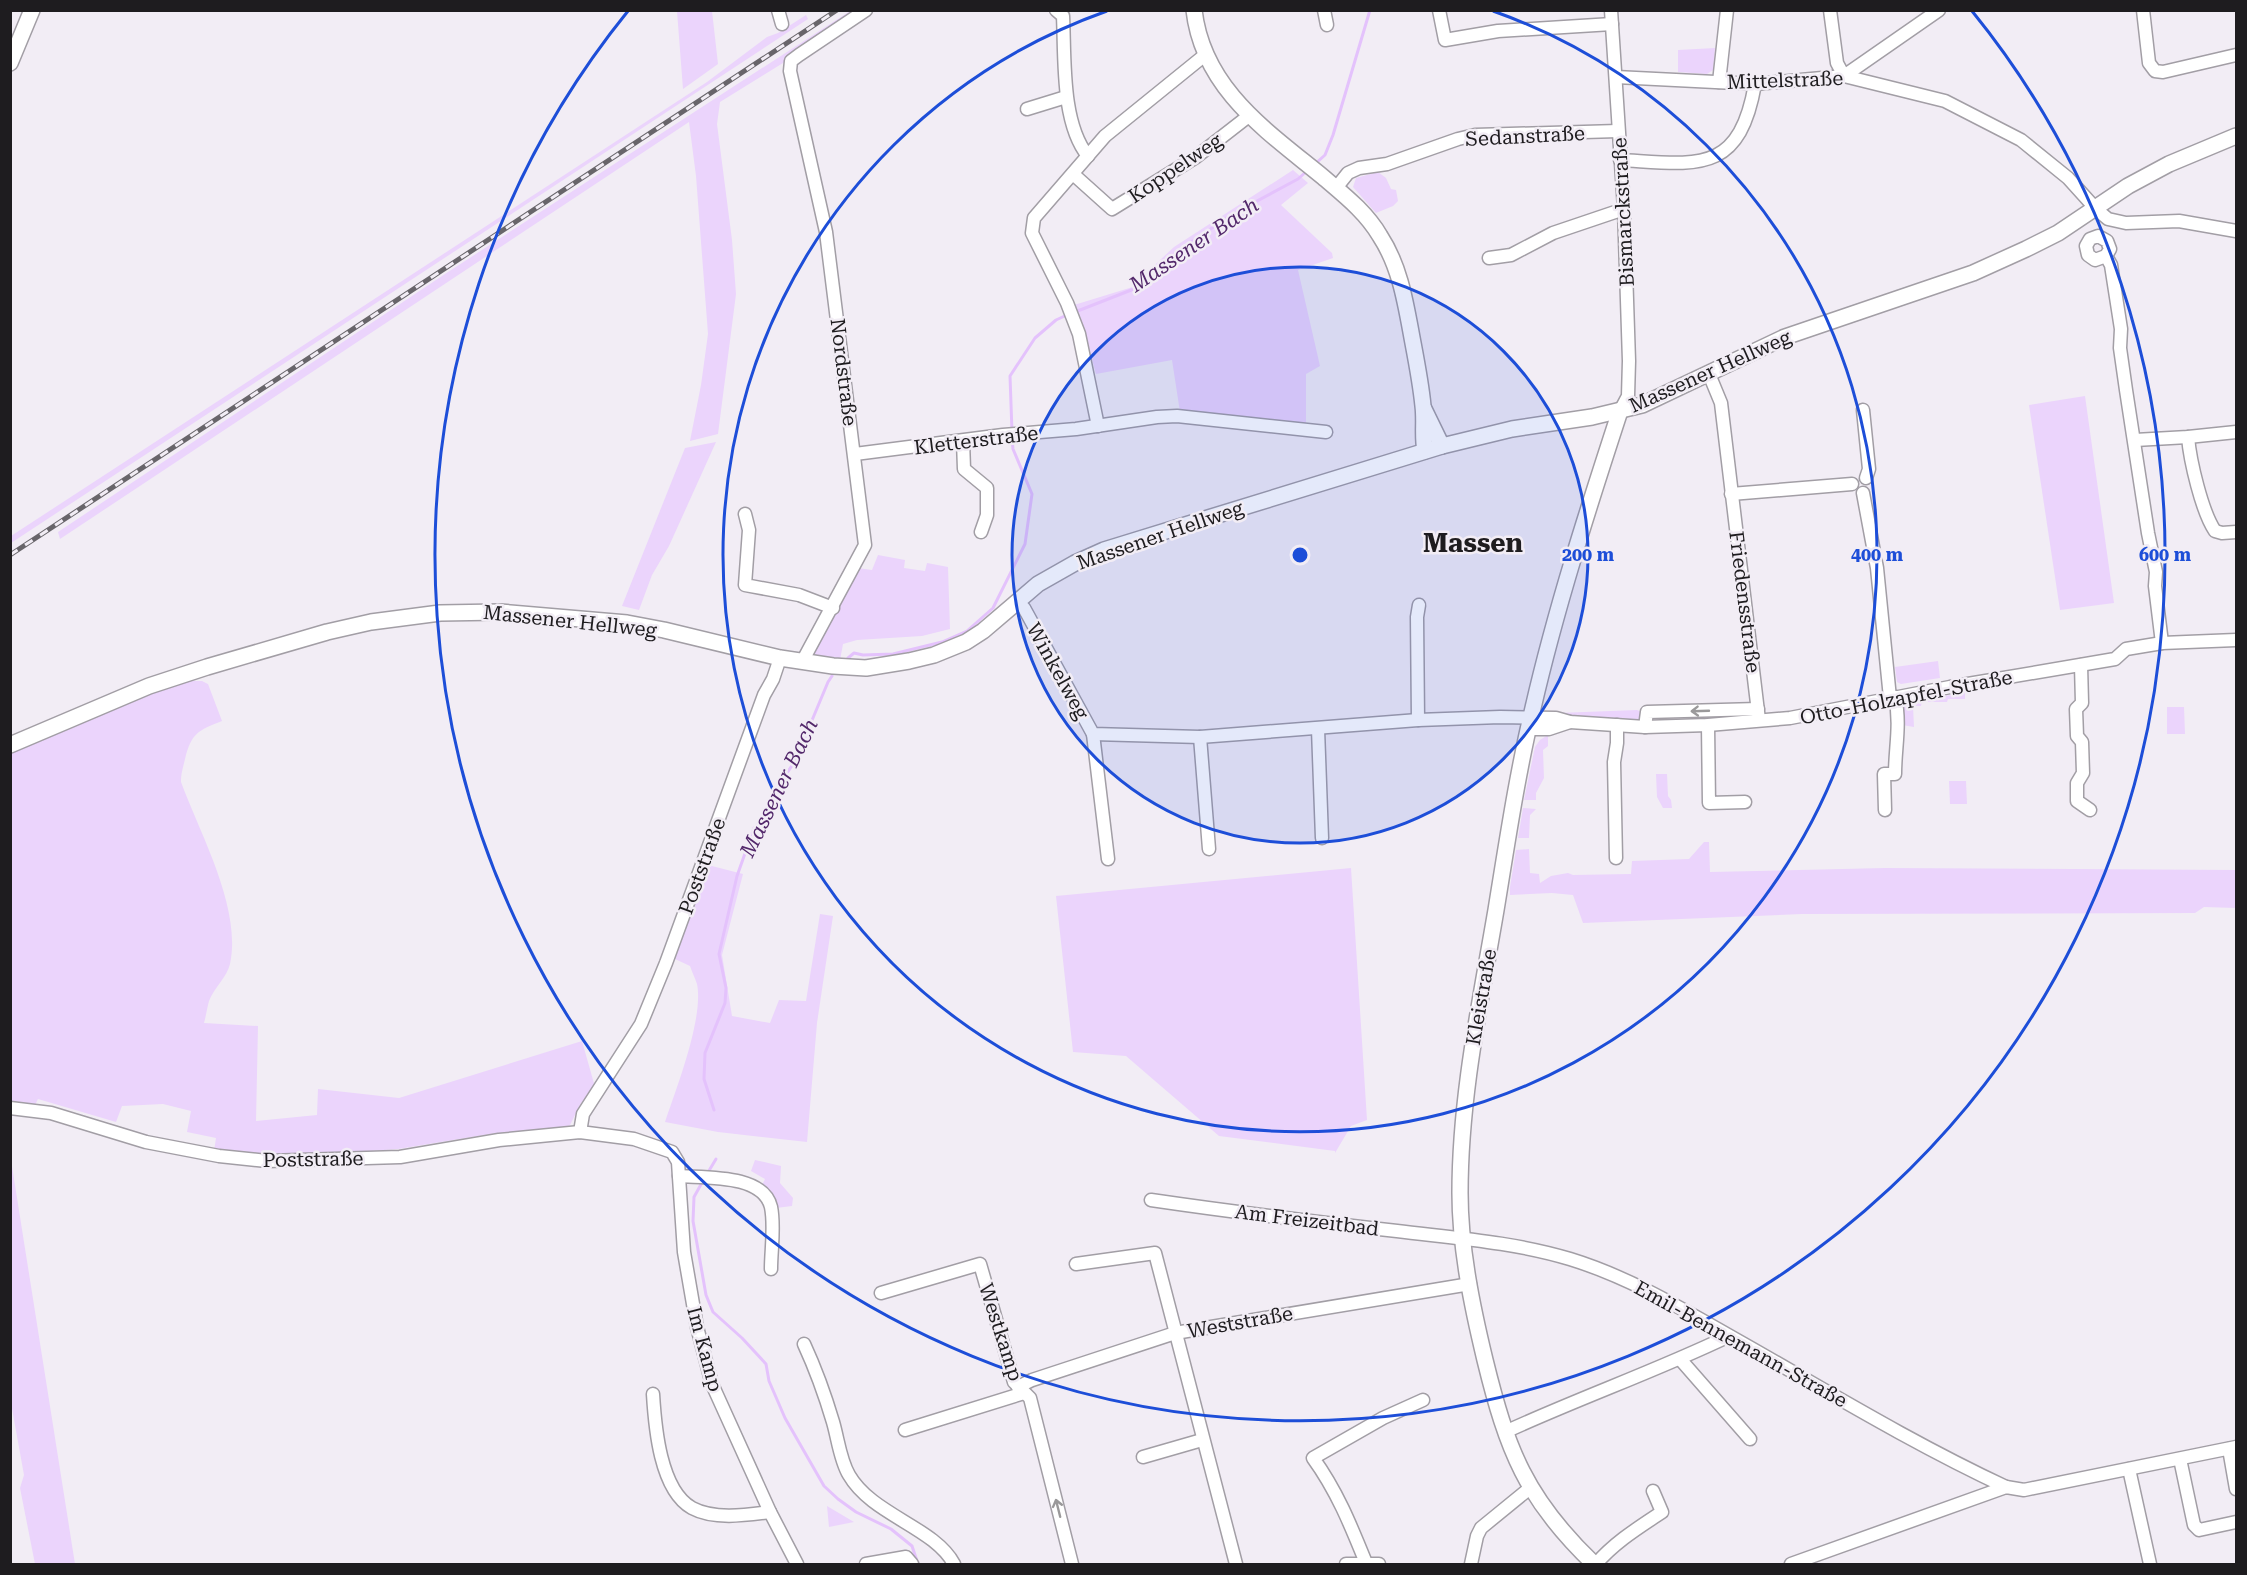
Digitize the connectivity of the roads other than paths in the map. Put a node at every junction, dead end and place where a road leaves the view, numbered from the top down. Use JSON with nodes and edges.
{"nodes":[{"id":1,"x":32,"y":10,"type":"edge"},
{"id":2,"x":778,"y":10,"type":"edge"},
{"id":3,"x":866,"y":10,"type":"edge"},
{"id":4,"x":1056,"y":10,"type":"edge"},
{"id":5,"x":1194,"y":10,"type":"edge"},
{"id":6,"x":1324,"y":10,"type":"edge"},
{"id":7,"x":1439,"y":10,"type":"edge"},
{"id":8,"x":1611,"y":10,"type":"edge"},
{"id":9,"x":1727,"y":10,"type":"edge"},
{"id":10,"x":1830,"y":10,"type":"edge"},
{"id":11,"x":1939,"y":10,"type":"edge"},
{"id":12,"x":2143,"y":10,"type":"edge"},
{"id":13,"x":782,"y":24,"type":"dead end"},
{"id":14,"x":1612,"y":24,"type":"junction"},
{"id":15,"x":1327,"y":25,"type":"dead end"},
{"id":16,"x":1205,"y":55,"type":"junction"},
{"id":17,"x":2236,"y":55,"type":"edge"},
{"id":18,"x":10,"y":63,"type":"edge"},
{"id":19,"x":1844,"y":76,"type":"junction"},
{"id":20,"x":1616,"y":77,"type":"junction"},
{"id":21,"x":1719,"y":82,"type":"junction"},
{"id":22,"x":1755,"y":84,"type":"junction"},
{"id":23,"x":1066,"y":97,"type":"junction"},
{"id":24,"x":1027,"y":109,"type":"dead end"},
{"id":25,"x":1250,"y":115,"type":"junction"},
{"id":26,"x":1618,"y":131,"type":"junction"},
{"id":27,"x":2236,"y":136,"type":"edge"},
{"id":28,"x":1088,"y":156,"type":"junction"},
{"id":29,"x":1620,"y":160,"type":"junction"},
{"id":30,"x":1073,"y":174,"type":"junction"},
{"id":31,"x":1336,"y":188,"type":"junction"},
{"id":32,"x":1624,"y":209,"type":"junction"},
{"id":33,"x":2096,"y":209,"type":"junction"},
{"id":34,"x":2236,"y":231,"type":"edge"},
{"id":35,"x":2106,"y":256,"type":"dead end"},
{"id":36,"x":1489,"y":258,"type":"dead end"},
{"id":37,"x":1709,"y":374,"type":"junction"},
{"id":38,"x":1424,"y":409,"type":"junction"},
{"id":39,"x":1863,"y":410,"type":"dead end"},
{"id":40,"x":1620,"y":411,"type":"junction"},
{"id":41,"x":1098,"y":426,"type":"junction"},
{"id":42,"x":1326,"y":432,"type":"dead end"},
{"id":43,"x":2236,"y":432,"type":"edge"},
{"id":44,"x":2188,"y":438,"type":"junction"},
{"id":45,"x":2135,"y":440,"type":"junction"},
{"id":46,"x":963,"y":441,"type":"junction"},
{"id":47,"x":1442,"y":446,"type":"junction"},
{"id":48,"x":1425,"y":451,"type":"junction"},
{"id":49,"x":855,"y":454,"type":"junction"},
{"id":50,"x":1866,"y":478,"type":"junction"},
{"id":51,"x":1852,"y":484,"type":"junction"},
{"id":52,"x":1863,"y":492,"type":"junction"},
{"id":53,"x":1731,"y":494,"type":"junction"},
{"id":54,"x":745,"y":514,"type":"dead end"},
{"id":55,"x":981,"y":532,"type":"dead end"},
{"id":56,"x":2236,"y":532,"type":"edge"},
{"id":57,"x":1419,"y":605,"type":"dead end"},
{"id":58,"x":833,"y":608,"type":"junction"},
{"id":59,"x":1024,"y":608,"type":"dead end"},
{"id":60,"x":2236,"y":640,"type":"edge"},
{"id":61,"x":2162,"y":643,"type":"junction"},
{"id":62,"x":780,"y":658,"type":"junction"},
{"id":63,"x":802,"y":662,"type":"junction"},
{"id":64,"x":2081,"y":665,"type":"junction"},
{"id":65,"x":1893,"y":698,"type":"junction"},
{"id":66,"x":1758,"y":714,"type":"junction"},
{"id":67,"x":1418,"y":720,"type":"junction"},
{"id":68,"x":1529,"y":723,"type":"junction"},
{"id":69,"x":1617,"y":725,"type":"junction"},
{"id":70,"x":1708,"y":725,"type":"junction"},
{"id":71,"x":1645,"y":727,"type":"junction"},
{"id":72,"x":1318,"y":729,"type":"junction"},
{"id":73,"x":1093,"y":735,"type":"junction"},
{"id":74,"x":1200,"y":737,"type":"junction"},
{"id":75,"x":10,"y":745,"type":"edge"},
{"id":76,"x":1745,"y":802,"type":"dead end"},
{"id":77,"x":1885,"y":810,"type":"dead end"},
{"id":78,"x":2090,"y":810,"type":"dead end"},
{"id":79,"x":1322,"y":838,"type":"dead end"},
{"id":80,"x":1209,"y":849,"type":"dead end"},
{"id":81,"x":1616,"y":858,"type":"dead end"},
{"id":82,"x":1108,"y":859,"type":"dead end"},
{"id":83,"x":10,"y":1108,"type":"edge"},
{"id":84,"x":580,"y":1132,"type":"junction"},
{"id":85,"x":672,"y":1152,"type":"joint"},
{"id":86,"x":679,"y":1176,"type":"junction"},
{"id":87,"x":1150,"y":1200,"type":"dead end"},
{"id":88,"x":1463,"y":1239,"type":"junction"},
{"id":89,"x":1076,"y":1264,"type":"dead end"},
{"id":90,"x":771,"y":1269,"type":"dead end"},
{"id":91,"x":1470,"y":1284,"type":"junction"},
{"id":92,"x":881,"y":1293,"type":"dead end"},
{"id":93,"x":1175,"y":1333,"type":"junction"},
{"id":94,"x":1729,"y":1336,"type":"junction"},
{"id":95,"x":804,"y":1344,"type":"dead end"},
{"id":96,"x":1680,"y":1359,"type":"junction"},
{"id":97,"x":1021,"y":1390,"type":"junction"},
{"id":98,"x":653,"y":1394,"type":"dead end"},
{"id":99,"x":1423,"y":1400,"type":"dead end"},
{"id":100,"x":905,"y":1430,"type":"dead end"},
{"id":101,"x":1505,"y":1432,"type":"junction"},
{"id":102,"x":1750,"y":1439,"type":"dead end"},
{"id":103,"x":1202,"y":1440,"type":"junction"},
{"id":104,"x":2233,"y":1448,"type":"edge"},
{"id":105,"x":1143,"y":1457,"type":"dead end"},
{"id":106,"x":2180,"y":1459,"type":"junction"},
{"id":107,"x":2129,"y":1469,"type":"junction"},
{"id":108,"x":2006,"y":1487,"type":"junction"},
{"id":109,"x":1530,"y":1488,"type":"junction"},
{"id":110,"x":2236,"y":1489,"type":"edge"},
{"id":111,"x":1653,"y":1491,"type":"dead end"},
{"id":112,"x":770,"y":1512,"type":"junction"},
{"id":113,"x":2236,"y":1522,"type":"edge"},
{"id":114,"x":797,"y":1564,"type":"edge"},
{"id":115,"x":866,"y":1564,"type":"edge"},
{"id":116,"x":912,"y":1564,"type":"edge"},
{"id":117,"x":954,"y":1564,"type":"edge"},
{"id":118,"x":1072,"y":1564,"type":"edge"},
{"id":119,"x":1236,"y":1564,"type":"edge"},
{"id":120,"x":1346,"y":1564,"type":"edge"},
{"id":121,"x":1372,"y":1564,"type":"edge"},
{"id":122,"x":1471,"y":1564,"type":"edge"},
{"id":123,"x":1595,"y":1564,"type":"edge"},
{"id":124,"x":1791,"y":1564,"type":"edge"},
{"id":125,"x":2150,"y":1564,"type":"edge"}],
"edges":[{"from":1,"to":18,"type":"main road"},
{"from":2,"to":13,"type":"street"},
{"from":3,"to":49,"type":"street","name":"Nordstraße"},
{"from":4,"to":23,"type":"street"},
{"from":5,"to":16,"type":"main road"},
{"from":6,"to":15,"type":"street"},
{"from":7,"to":14,"type":"street"},
{"from":8,"to":14,"type":"street","name":"Bismarckstraße"},
{"from":9,"to":21,"type":"street"},
{"from":10,"to":19,"type":"street"},
{"from":11,"to":19,"type":"street"},
{"from":12,"to":17,"type":"street"},
{"from":14,"to":20,"type":"street","name":"Bismarckstraße"},
{"from":16,"to":25,"type":"main road"},
{"from":16,"to":28,"type":"street"},
{"from":19,"to":22,"type":"street","name":"Mittelstraße"},
{"from":19,"to":33,"type":"street","name":"Mittelstraße"},
{"from":20,"to":21,"type":"street","name":"Mittelstraße"},
{"from":20,"to":26,"type":"street","name":"Bismarckstraße"},
{"from":21,"to":22,"type":"street","name":"Mittelstraße"},
{"from":22,"to":29,"type":"street"},
{"from":23,"to":24,"type":"street"},
{"from":23,"to":28,"type":"street"},
{"from":25,"to":30,"type":"street","name":"Koppelweg"},
{"from":25,"to":31,"type":"main road"},
{"from":26,"to":29,"type":"street","name":"Bismarckstraße"},
{"from":26,"to":31,"type":"street","name":"Sedanstraße"},
{"from":27,"to":33,"type":"main road","name":"Massener Hellweg"},
{"from":28,"to":30,"type":"street"},
{"from":29,"to":32,"type":"street","name":"Bismarckstraße"},
{"from":30,"to":41,"type":"street"},
{"from":31,"to":38,"type":"main road"},
{"from":32,"to":36,"type":"street"},
{"from":32,"to":40,"type":"street","name":"Bismarckstraße"},
{"from":33,"to":34,"type":"street"},
{"from":33,"to":37,"type":"main road","name":"Massener Hellweg"},
{"from":35,"to":45,"type":"street"},
{"from":37,"to":40,"type":"main road","name":"Massener Hellweg"},
{"from":37,"to":53,"type":"street","name":"Friedensstraße"},
{"from":38,"to":47,"type":"main road"},
{"from":38,"to":48,"type":"main road"},
{"from":39,"to":50,"type":"street"},
{"from":40,"to":47,"type":"main road","name":"Massener Hellweg"},
{"from":40,"to":68,"type":"main road","name":"Kleistraße"},
{"from":41,"to":42,"type":"street","name":"Kletterstraße"},
{"from":41,"to":46,"type":"street","name":"Kletterstraße"},
{"from":43,"to":44,"type":"street"},
{"from":44,"to":45,"type":"street"},
{"from":44,"to":56,"type":"street"},
{"from":45,"to":61,"type":"street"},
{"from":46,"to":49,"type":"street","name":"Kletterstraße"},
{"from":46,"to":55,"type":"street"},
{"from":47,"to":48,"type":"main road","name":"Massener Hellweg"},
{"from":48,"to":63,"type":"main road","name":"Massener Hellweg"},
{"from":49,"to":58,"type":"street","name":"Nordstraße"},
{"from":50,"to":51,"type":"street"},
{"from":50,"to":52,"type":"street"},
{"from":51,"to":52,"type":"street"},
{"from":51,"to":53,"type":"street"},
{"from":52,"to":65,"type":"street"},
{"from":53,"to":66,"type":"street","name":"Friedensstraße"},
{"from":54,"to":58,"type":"street"},
{"from":57,"to":67,"type":"street"},
{"from":58,"to":63,"type":"street","name":"Nordstraße"},
{"from":59,"to":73,"type":"street","name":"Winkelweg"},
{"from":60,"to":61,"type":"street","name":"Otto-Holzapfel-Straße"},
{"from":61,"to":64,"type":"street","name":"Otto-Holzapfel-Straße"},
{"from":62,"to":63,"type":"main road","name":"Massener Hellweg"},
{"from":62,"to":75,"type":"main road","name":"Massener Hellweg"},
{"from":62,"to":84,"type":"street","name":"Poststraße"},
{"from":64,"to":65,"type":"street","name":"Otto-Holzapfel-Straße"},
{"from":64,"to":78,"type":"street"},
{"from":65,"to":66,"type":"street","name":"Otto-Holzapfel-Straße"},
{"from":65,"to":77,"type":"street"},
{"from":66,"to":70,"type":"street","name":"Otto-Holzapfel-Straße"},
{"from":66,"to":71,"type":"street","one_way":true},
{"from":67,"to":68,"type":"street","name":"Winkelweg"},
{"from":67,"to":72,"type":"street","name":"Winkelweg"},
{"from":68,"to":69,"type":"street","name":"Otto-Holzapfel-Straße"},
{"from":68,"to":88,"type":"main road","name":"Kleistraße"},
{"from":69,"to":71,"type":"street","name":"Otto-Holzapfel-Straße"},
{"from":69,"to":81,"type":"street"},
{"from":70,"to":71,"type":"street","name":"Otto-Holzapfel-Straße"},
{"from":70,"to":76,"type":"street"},
{"from":72,"to":74,"type":"street","name":"Winkelweg"},
{"from":72,"to":79,"type":"street"},
{"from":73,"to":74,"type":"street","name":"Winkelweg"},
{"from":73,"to":82,"type":"street","name":"Winkelweg"},
{"from":74,"to":80,"type":"street"},
{"from":83,"to":84,"type":"street","name":"Poststraße"},
{"from":84,"to":85,"type":"street","name":"Poststraße"},
{"from":85,"to":86,"type":"street","name":"Im Kamp"},
{"from":86,"to":90,"type":"street"},
{"from":86,"to":112,"type":"street","name":"Im Kamp"},
{"from":87,"to":88,"type":"street","name":"Am Freizeitbad"},
{"from":88,"to":91,"type":"main road","name":"Kleistraße"},
{"from":88,"to":94,"type":"street","name":"Emil-Bennemann-Straße"},
{"from":89,"to":93,"type":"street"},
{"from":91,"to":93,"type":"street","name":"Weststraße"},
{"from":91,"to":101,"type":"main road","name":"Kleistraße"},
{"from":92,"to":97,"type":"street","name":"Westkamp"},
{"from":93,"to":97,"type":"street","name":"Weststraße"},
{"from":93,"to":103,"type":"street"},
{"from":94,"to":96,"type":"street"},
{"from":94,"to":108,"type":"street","name":"Emil-Bennemann-Straße"},
{"from":95,"to":117,"type":"street"},
{"from":96,"to":101,"type":"street"},
{"from":96,"to":102,"type":"street"},
{"from":97,"to":100,"type":"street","name":"Westkamp"},
{"from":118,"to":97,"type":"street","name":"Westkamp","one_way":true},
{"from":98,"to":112,"type":"street"},
{"from":99,"to":121,"type":"street"},
{"from":101,"to":109,"type":"main road","name":"Kleistraße"},
{"from":103,"to":105,"type":"street"},
{"from":103,"to":119,"type":"street"},
{"from":104,"to":106,"type":"street"},
{"from":104,"to":110,"type":"street"},
{"from":106,"to":107,"type":"street"},
{"from":106,"to":113,"type":"street"},
{"from":107,"to":108,"type":"street"},
{"from":107,"to":125,"type":"street"},
{"from":108,"to":124,"type":"street"},
{"from":109,"to":122,"type":"street"},
{"from":109,"to":123,"type":"main road","name":"Kleistraße"},
{"from":111,"to":123,"type":"street","name":"Kleistraße"},
{"from":112,"to":114,"type":"street","name":"Im Kamp"},
{"from":115,"to":116,"type":"street"},
{"from":120,"to":121,"type":"street"}]}
